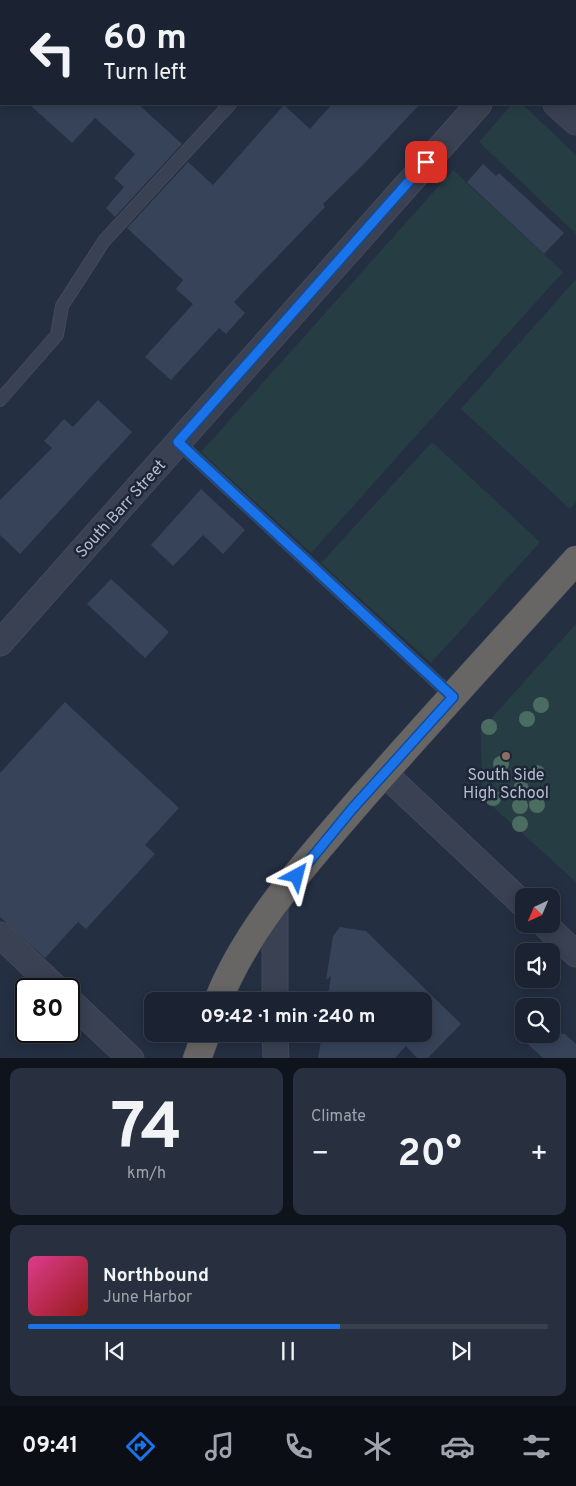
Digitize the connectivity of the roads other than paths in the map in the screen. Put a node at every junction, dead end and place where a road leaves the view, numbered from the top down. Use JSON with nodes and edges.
{"nodes":[{"id":1,"x":229,"y":105,"type":"edge"},
{"id":2,"x":478,"y":105,"type":"edge"},
{"id":3,"x":558,"y":105,"type":"edge"},
{"id":4,"x":576,"y":121,"type":"edge"},
{"id":5,"x":0,"y":400,"type":"edge"},
{"id":6,"x":178,"y":442,"type":"junction"},
{"id":7,"x":576,"y":560,"type":"edge"},
{"id":8,"x":0,"y":643,"type":"edge"},
{"id":9,"x":453,"y":697,"type":"junction"},
{"id":10,"x":384,"y":773,"type":"junction"},
{"id":11,"x":515,"y":897,"type":"edge"},
{"id":12,"x":275,"y":905,"type":"junction"},
{"id":13,"x":554,"y":933,"type":"edge"},
{"id":14,"x":0,"y":935,"type":"edge"},
{"id":15,"x":576,"y":954,"type":"edge"},
{"id":16,"x":45,"y":978,"type":"edge"},
{"id":17,"x":222,"y":992,"type":"edge"},
{"id":18,"x":275,"y":992,"type":"edge"},
{"id":19,"x":80,"y":1010,"type":"edge"},
{"id":20,"x":203,"y":1042,"type":"edge"},
{"id":21,"x":276,"y":1042,"type":"edge"},
{"id":22,"x":131,"y":1058,"type":"edge"},
{"id":23,"x":197,"y":1058,"type":"edge"},
{"id":24,"x":276,"y":1058,"type":"edge"}],
"edges":[{"from":1,"to":5,"type":"lane"},
{"from":2,"to":6,"type":"street","name":"South Barr Street"},
{"from":3,"to":4,"type":"street"},
{"from":6,"to":8,"type":"street","name":"South Barr Street"},
{"from":6,"to":9,"type":"lane"},
{"from":7,"to":9,"type":"highway"},
{"from":9,"to":10,"type":"highway"},
{"from":10,"to":11,"type":"street"},
{"from":10,"to":12,"type":"highway"},
{"from":12,"to":17,"type":"highway"},
{"from":12,"to":18,"type":"street"},
{"from":13,"to":15,"type":"street"},
{"from":14,"to":16,"type":"street"},
{"from":19,"to":22,"type":"street"},
{"from":20,"to":23,"type":"highway"},
{"from":21,"to":24,"type":"street"}]}
